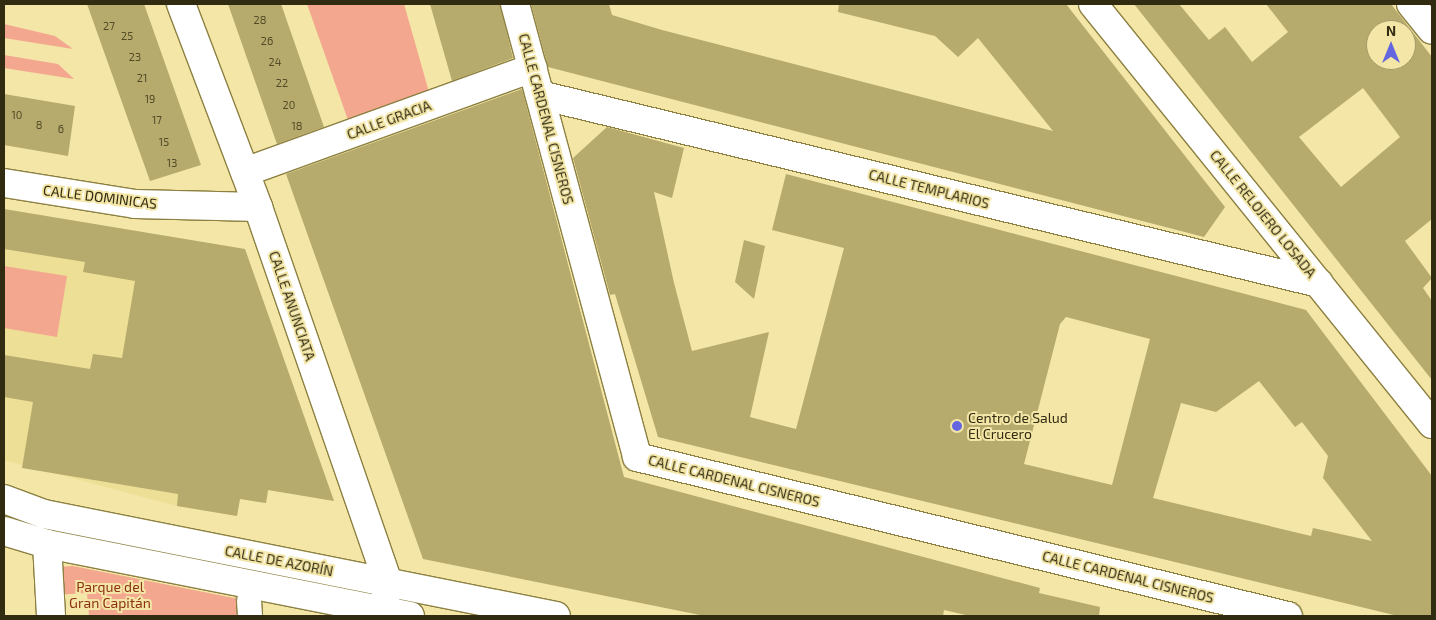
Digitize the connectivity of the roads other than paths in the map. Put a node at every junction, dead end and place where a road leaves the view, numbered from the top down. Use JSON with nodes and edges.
{"nodes":[{"id":1,"x":181,"y":4,"type":"edge"},
{"id":2,"x":515,"y":4,"type":"edge"},
{"id":3,"x":1094,"y":4,"type":"edge"},
{"id":4,"x":1411,"y":4,"type":"edge"},
{"id":5,"x":1432,"y":30,"type":"edge"},
{"id":6,"x":533,"y":68,"type":"junction"},
{"id":7,"x":540,"y":95,"type":"junction"},
{"id":8,"x":245,"y":172,"type":"junction"},
{"id":9,"x":4,"y":183,"type":"edge"},
{"id":10,"x":258,"y":207,"type":"junction"},
{"id":11,"x":1319,"y":283,"type":"junction"},
{"id":12,"x":1424,"y":399,"type":"edge"},
{"id":13,"x":1432,"y":424,"type":"edge"},
{"id":14,"x":4,"y":498,"type":"edge"},
{"id":15,"x":4,"y":531,"type":"edge"},
{"id":16,"x":46,"y":544,"type":"junction"},
{"id":17,"x":388,"y":583,"type":"junction"},
{"id":18,"x":383,"y":611,"type":"junction"},
{"id":19,"x":51,"y":616,"type":"edge"},
{"id":20,"x":410,"y":616,"type":"edge"},
{"id":21,"x":556,"y":616,"type":"edge"},
{"id":22,"x":1288,"y":616,"type":"edge"}],
"edges":[{"from":1,"to":8,"type":"street","name":"CALLE ANUNCIATA"},
{"from":2,"to":6,"type":"street","name":"CALLE CARDENAL CISNEROS"},
{"from":3,"to":11,"type":"street","name":"CALLE RELOJERO LOSADA"},
{"from":4,"to":5,"type":"street"},
{"from":6,"to":7,"type":"street","name":"CALLE CARDENAL CISNEROS"},
{"from":6,"to":8,"type":"street","name":"CALLE GRACIA"},
{"from":7,"to":11,"type":"street","name":"CALLE TEMPLARIOS"},
{"from":7,"to":22,"type":"street","name":"CALLE CARDENAL CISNEROS"},
{"from":8,"to":10,"type":"street","name":"CALLE ANUNCIATA"},
{"from":9,"to":10,"type":"street","name":"CALLE DOMINICAS"},
{"from":10,"to":17,"type":"street","name":"CALLE ANUNCIATA"},
{"from":11,"to":12,"type":"street","name":"CALLE RELOJERO LOSADA"},
{"from":12,"to":13,"type":"street","name":"CALLE RELOJERO LOSADA"},
{"from":14,"to":17,"type":"street","name":"CALLE DE AZORÍN"},
{"from":15,"to":16,"type":"street","name":"CALLE DE AZORÍN"},
{"from":16,"to":18,"type":"street","name":"CALLE DE AZORÍN"},
{"from":16,"to":19,"type":"street"},
{"from":17,"to":18,"type":"street","name":"CALLE ANUNCIATA"},
{"from":17,"to":21,"type":"street","name":"CALLE DE AZORÍN"},
{"from":18,"to":20,"type":"street","name":"CALLE DE AZORÍN"}]}
